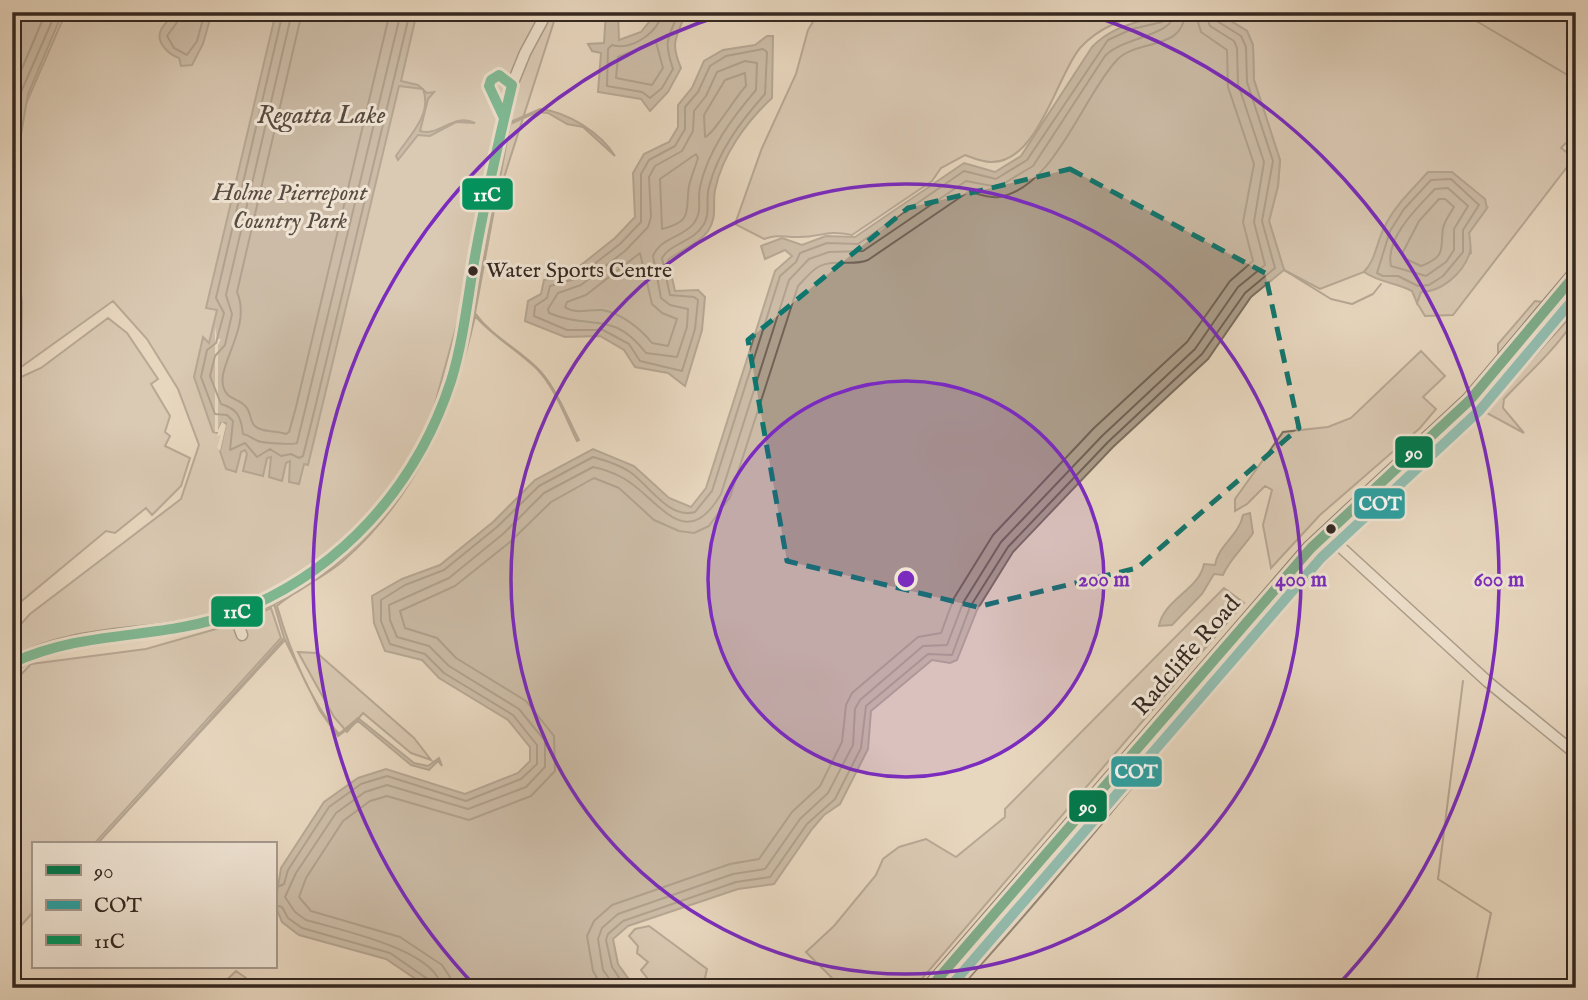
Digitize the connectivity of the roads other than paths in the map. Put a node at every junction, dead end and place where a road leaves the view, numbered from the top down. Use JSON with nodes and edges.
{"nodes":[{"id":1,"x":547,"y":12,"type":"edge"},
{"id":2,"x":1576,"y":274,"type":"edge"},
{"id":3,"x":1576,"y":293,"type":"edge"},
{"id":4,"x":1335,"y":541,"type":"junction"},
{"id":5,"x":234,"y":613,"type":"junction"},
{"id":6,"x":242,"y":635,"type":"dead end"},
{"id":7,"x":12,"y":663,"type":"edge"},
{"id":8,"x":1576,"y":754,"type":"edge"},
{"id":9,"x":930,"y":988,"type":"edge"},
{"id":10,"x":949,"y":988,"type":"edge"}],
"edges":[{"from":1,"to":5,"type":"street"},
{"from":2,"to":9,"type":"highway","name":"Radcliffe Road"},
{"from":3,"to":4,"type":"highway","name":"Radcliffe Road"},
{"from":4,"to":8,"type":"street"},
{"from":4,"to":10,"type":"highway","name":"Radcliffe Road"},
{"from":5,"to":6,"type":"street"},
{"from":5,"to":7,"type":"street"}]}
